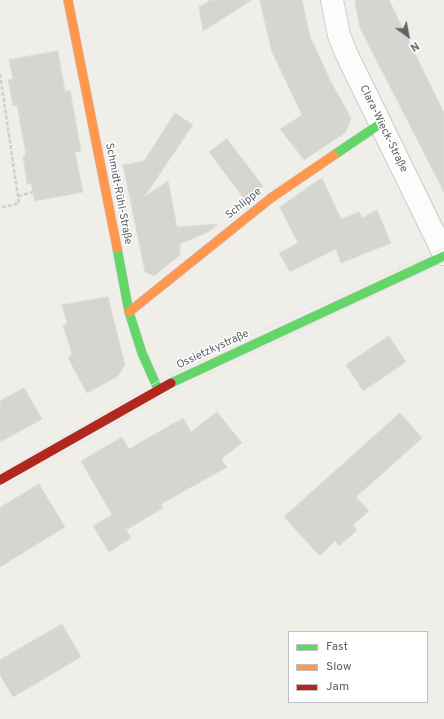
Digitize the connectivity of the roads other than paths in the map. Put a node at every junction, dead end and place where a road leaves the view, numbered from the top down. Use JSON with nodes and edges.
{"nodes":[{"id":1,"x":68,"y":0,"type":"edge"},
{"id":2,"x":332,"y":0,"type":"edge"},
{"id":3,"x":380,"y":124,"type":"junction"},
{"id":4,"x":444,"y":255,"type":"edge"},
{"id":5,"x":129,"y":312,"type":"junction"},
{"id":6,"x":158,"y":389,"type":"junction"},
{"id":7,"x":0,"y":480,"type":"edge"}],
"edges":[{"from":1,"to":5,"type":"street","name":"Schmidt-Rühl-Straße"},
{"from":2,"to":3,"type":"street","name":"Clara-Wieck-Straße"},
{"from":3,"to":4,"type":"street","name":"Clara-Wieck-Straße"},
{"from":3,"to":5,"type":"street","name":"Schlippe"},
{"from":4,"to":6,"type":"street","name":"Ossietzkystraße"},
{"from":5,"to":6,"type":"street","name":"Schmidt-Rühl-Straße"},
{"from":6,"to":7,"type":"street","name":"Ossietzkystraße"}]}
